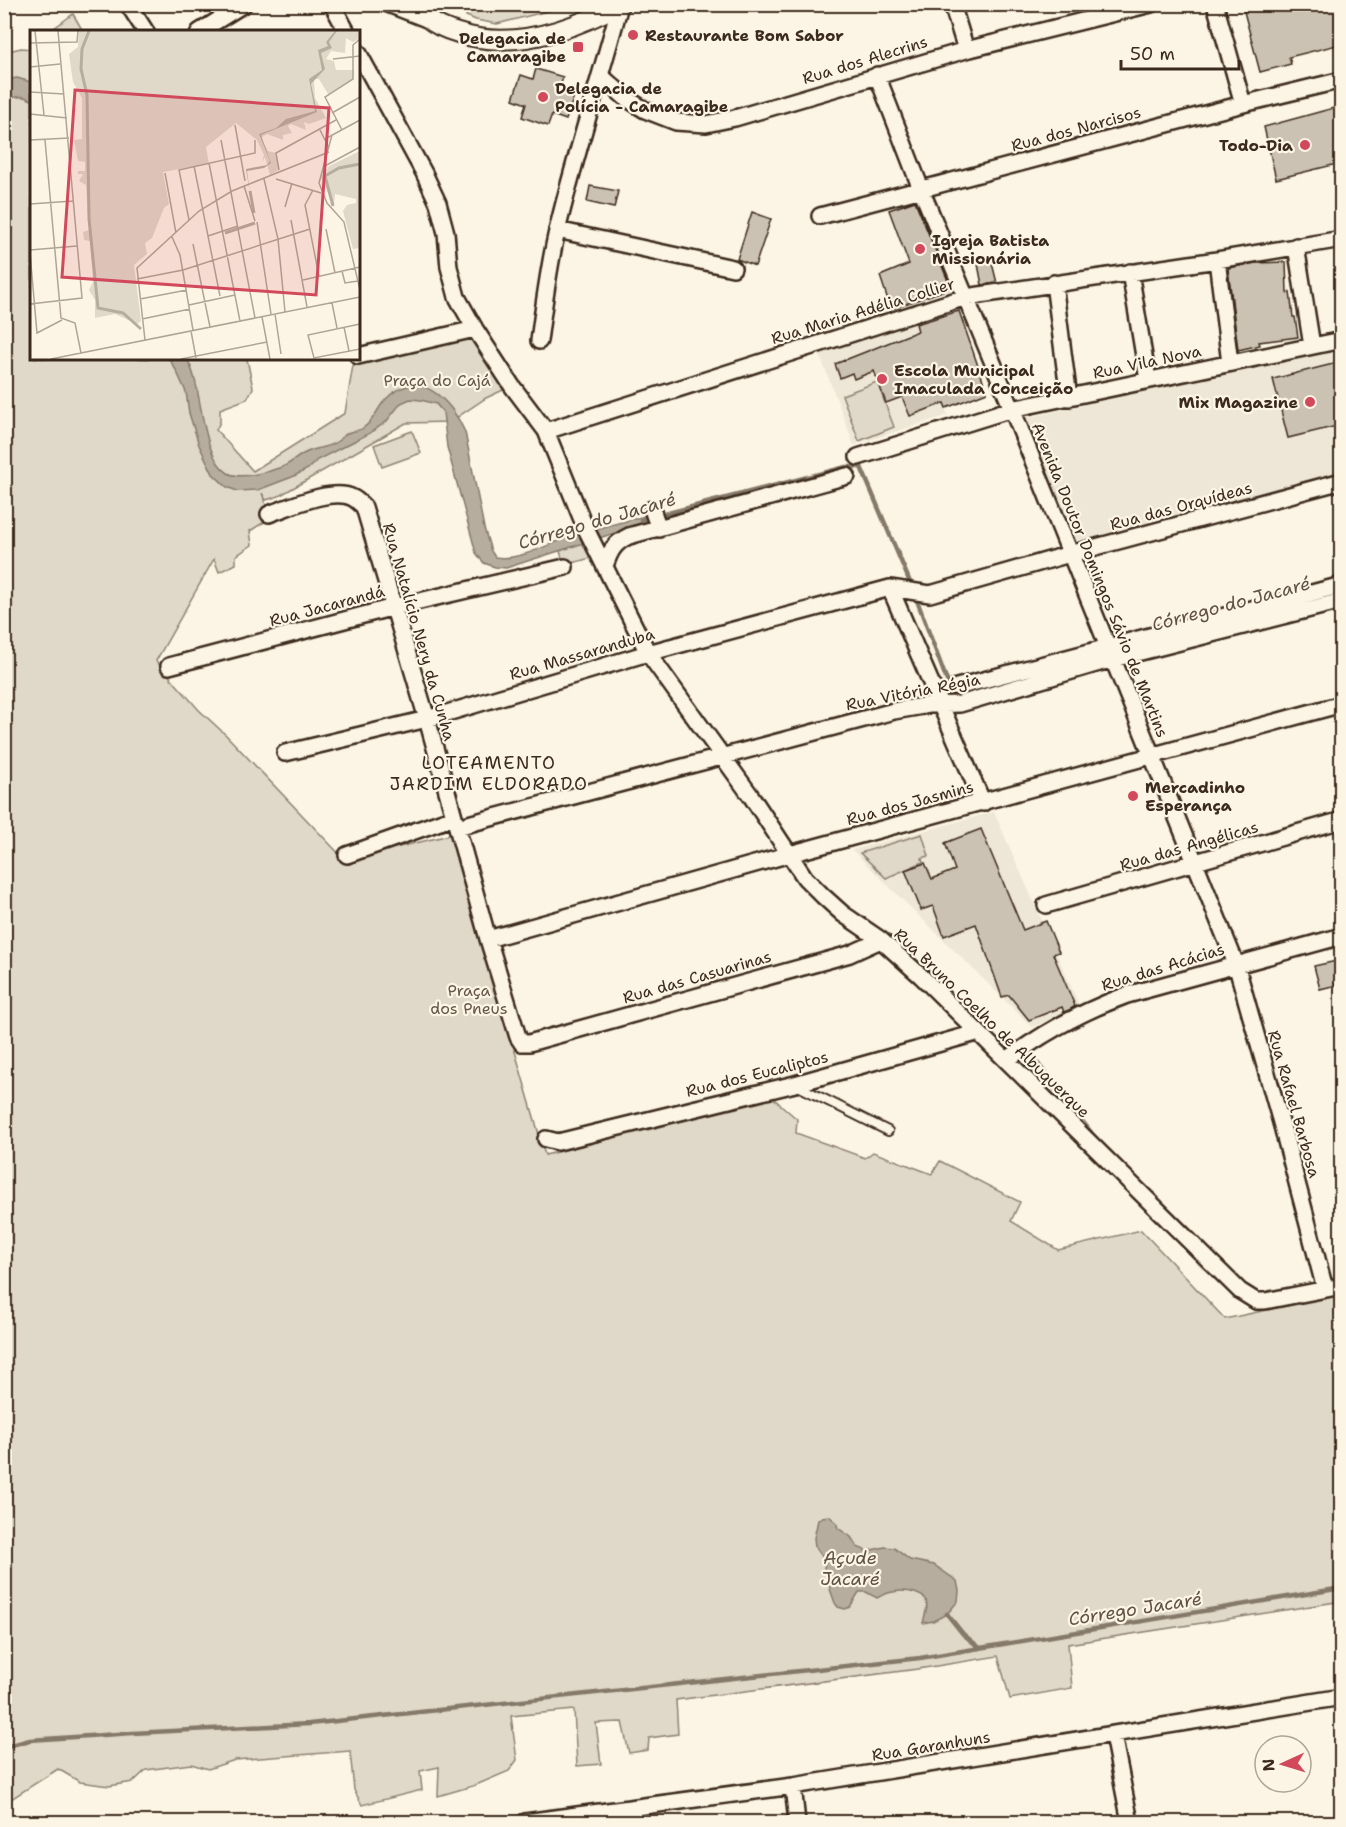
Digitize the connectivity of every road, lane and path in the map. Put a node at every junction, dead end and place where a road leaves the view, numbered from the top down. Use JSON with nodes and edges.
{"nodes":[{"id":1,"x":128,"y":4,"type":"edge"},
{"id":2,"x":244,"y":4,"type":"edge"},
{"id":3,"x":332,"y":4,"type":"edge"},
{"id":4,"x":388,"y":4,"type":"edge"},
{"id":5,"x":418,"y":4,"type":"edge"},
{"id":6,"x":952,"y":4,"type":"edge"},
{"id":7,"x":1151,"y":4,"type":"edge"},
{"id":8,"x":1215,"y":4,"type":"edge"},
{"id":9,"x":620,"y":5,"type":"edge"},
{"id":10,"x":227,"y":8,"type":"edge"},
{"id":11,"x":429,"y":20,"type":"junction"},
{"id":12,"x":145,"y":30,"type":"edge"},
{"id":13,"x":201,"y":30,"type":"edge"},
{"id":14,"x":346,"y":30,"type":"edge"},
{"id":15,"x":966,"y":50,"type":"junction"},
{"id":16,"x":360,"y":56,"type":"edge"},
{"id":17,"x":878,"y":75,"type":"junction"},
{"id":18,"x":601,"y":76,"type":"junction"},
{"id":19,"x":1341,"y":80,"type":"edge"},
{"id":20,"x":1243,"y":104,"type":"junction"},
{"id":21,"x":921,"y":189,"type":"junction"},
{"id":22,"x":820,"y":216,"type":"dead end"},
{"id":23,"x":557,"y":230,"type":"junction"},
{"id":24,"x":1341,"y":239,"type":"edge"},
{"id":25,"x":1296,"y":246,"type":"junction"},
{"id":26,"x":1217,"y":260,"type":"junction"},
{"id":27,"x":733,"y":268,"type":"dead end"},
{"id":28,"x":1130,"y":272,"type":"junction"},
{"id":29,"x":1054,"y":283,"type":"junction"},
{"id":30,"x":966,"y":297,"type":"junction"},
{"id":31,"x":475,"y":329,"type":"junction"},
{"id":32,"x":1341,"y":340,"type":"edge"},
{"id":33,"x":538,"y":341,"type":"dead end"},
{"id":34,"x":1312,"y":346,"type":"junction"},
{"id":35,"x":360,"y":356,"type":"edge"},
{"id":36,"x":1230,"y":363,"type":"junction"},
{"id":37,"x":1148,"y":380,"type":"junction"},
{"id":38,"x":1069,"y":398,"type":"junction"},
{"id":39,"x":1012,"y":409,"type":"junction"},
{"id":40,"x":546,"y":431,"type":"junction"},
{"id":41,"x":858,"y":457,"type":"dead end"},
{"id":42,"x":847,"y":476,"type":"dead end"},
{"id":43,"x":1341,"y":481,"type":"edge"},
{"id":44,"x":269,"y":514,"type":"dead end"},
{"id":45,"x":1070,"y":554,"type":"junction"},
{"id":46,"x":603,"y":561,"type":"junction"},
{"id":47,"x":565,"y":567,"type":"dead end"},
{"id":48,"x":1341,"y":585,"type":"edge"},
{"id":49,"x":893,"y":588,"type":"junction"},
{"id":50,"x":1341,"y":601,"type":"edge"},
{"id":51,"x":394,"y":607,"type":"junction"},
{"id":52,"x":648,"y":653,"type":"junction"},
{"id":53,"x":1110,"y":653,"type":"junction"},
{"id":54,"x":169,"y":666,"type":"dead end"},
{"id":55,"x":957,"y":687,"type":"dead end"},
{"id":56,"x":1341,"y":704,"type":"edge"},
{"id":57,"x":942,"y":706,"type":"junction"},
{"id":58,"x":427,"y":719,"type":"junction"},
{"id":59,"x":285,"y":753,"type":"dead end"},
{"id":60,"x":722,"y":756,"type":"junction"},
{"id":61,"x":1151,"y":757,"type":"junction"},
{"id":62,"x":983,"y":802,"type":"junction"},
{"id":63,"x":1341,"y":820,"type":"edge"},
{"id":64,"x":455,"y":822,"type":"junction"},
{"id":65,"x":790,"y":854,"type":"junction"},
{"id":66,"x":347,"y":855,"type":"dead end"},
{"id":67,"x":1194,"y":864,"type":"junction"},
{"id":68,"x":1046,"y":905,"type":"dead end"},
{"id":69,"x":1341,"y":936,"type":"edge"},
{"id":70,"x":488,"y":939,"type":"junction"},
{"id":71,"x":881,"y":940,"type":"junction"},
{"id":72,"x":1236,"y":964,"type":"junction"},
{"id":73,"x":976,"y":1033,"type":"junction"},
{"id":74,"x":522,"y":1043,"type":"joint"},
{"id":75,"x":1007,"y":1060,"type":"junction"},
{"id":76,"x":795,"y":1084,"type":"junction"},
{"id":77,"x":888,"y":1131,"type":"dead end"},
{"id":78,"x":546,"y":1139,"type":"dead end"},
{"id":79,"x":1341,"y":1286,"type":"edge"},
{"id":80,"x":1325,"y":1289,"type":"junction"},
{"id":81,"x":1341,"y":1697,"type":"edge"},
{"id":82,"x":1113,"y":1735,"type":"junction"},
{"id":83,"x":793,"y":1786,"type":"junction"},
{"id":84,"x":525,"y":1822,"type":"edge"},
{"id":85,"x":797,"y":1822,"type":"edge"},
{"id":86,"x":1130,"y":1822,"type":"edge"}],
"edges":[{"from":1,"to":12,"type":"street"},
{"from":2,"to":10,"type":"street"},
{"from":3,"to":14,"type":"street"},
{"from":4,"to":11,"type":"street"},
{"from":5,"to":11,"type":"street"},
{"from":6,"to":15,"type":"street"},
{"from":7,"to":15,"type":"street","name":"Rua dos Alecrins"},
{"from":8,"to":20,"type":"street"},
{"from":9,"to":11,"type":"street"},
{"from":9,"to":18,"type":"street"},
{"from":10,"to":13,"type":"street"},
{"from":15,"to":17,"type":"street","name":"Rua dos Alecrins"},
{"from":16,"to":31,"type":"street","name":"Rua Bruno Coelho de Albuquerque"},
{"from":17,"to":18,"type":"street","name":"Rua dos Alecrins"},
{"from":17,"to":21,"type":"street","name":"Avenida Doutor Domingos Sávio de Martins"},
{"from":18,"to":23,"type":"street"},
{"from":19,"to":20,"type":"street","name":"Rua dos Narcisos"},
{"from":20,"to":21,"type":"street","name":"Rua dos Narcisos"},
{"from":21,"to":22,"type":"street","name":"Rua dos Narcisos"},
{"from":21,"to":30,"type":"street","name":"Avenida Doutor Domingos Sávio de Martins"},
{"from":23,"to":27,"type":"street"},
{"from":23,"to":33,"type":"street"},
{"from":24,"to":25,"type":"street","name":"Rua Maria Adélia Collier"},
{"from":25,"to":26,"type":"street","name":"Rua Maria Adélia Collier"},
{"from":25,"to":34,"type":"street"},
{"from":26,"to":28,"type":"street","name":"Rua Maria Adélia Collier"},
{"from":26,"to":36,"type":"street"},
{"from":28,"to":29,"type":"street","name":"Rua Maria Adélia Collier"},
{"from":28,"to":37,"type":"street"},
{"from":29,"to":30,"type":"street","name":"Rua Maria Adélia Collier"},
{"from":29,"to":38,"type":"street"},
{"from":30,"to":39,"type":"street","name":"Avenida Doutor Domingos Sávio de Martins"},
{"from":30,"to":40,"type":"street","name":"Rua Maria Adélia Collier"},
{"from":31,"to":35,"type":"street"},
{"from":31,"to":40,"type":"street","name":"Rua Bruno Coelho de Albuquerque"},
{"from":32,"to":34,"type":"street","name":"Rua Vila Nova"},
{"from":34,"to":36,"type":"street","name":"Rua Vila Nova"},
{"from":36,"to":37,"type":"street","name":"Rua Vila Nova"},
{"from":37,"to":38,"type":"street","name":"Rua Vila Nova"},
{"from":38,"to":39,"type":"street","name":"Rua Vila Nova"},
{"from":39,"to":41,"type":"street","name":"Rua Vila Nova"},
{"from":39,"to":45,"type":"street","name":"Avenida Doutor Domingos Sávio de Martins"},
{"from":40,"to":46,"type":"street","name":"Rua Bruno Coelho de Albuquerque"},
{"from":42,"to":46,"type":"street"},
{"from":43,"to":45,"type":"street","name":"Rua das Orquídeas"},
{"from":44,"to":51,"type":"street","name":"Rua Natalício Nery da Cunha"},
{"from":45,"to":49,"type":"street","name":"Rua das Orquídeas"},
{"from":45,"to":53,"type":"street","name":"Avenida Doutor Domingos Sávio de Martins"},
{"from":46,"to":52,"type":"street","name":"Rua Bruno Coelho de Albuquerque"},
{"from":47,"to":51,"type":"street","name":"Rua Jacarandá"},
{"from":48,"to":53,"type":"street","name":"Rua Vitória Régia"},
{"from":49,"to":52,"type":"street","name":"Rua Massaranduba"},
{"from":49,"to":57,"type":"street"},
{"from":50,"to":53,"type":"street","name":"Rua Vitória Régia"},
{"from":51,"to":54,"type":"street","name":"Rua Jacarandá"},
{"from":51,"to":58,"type":"street","name":"Rua Natalício Nery da Cunha"},
{"from":52,"to":58,"type":"street","name":"Rua Massaranduba"},
{"from":52,"to":60,"type":"street","name":"Rua Bruno Coelho de Albuquerque"},
{"from":53,"to":55,"type":"street","name":"Rua Vitória Régia"},
{"from":53,"to":57,"type":"street","name":"Rua Vitória Régia"},
{"from":53,"to":61,"type":"street","name":"Avenida Doutor Domingos Sávio de Martins"},
{"from":56,"to":61,"type":"street","name":"Rua dos Jasmins"},
{"from":57,"to":60,"type":"street","name":"Rua Vitória Régia"},
{"from":57,"to":62,"type":"street"},
{"from":58,"to":59,"type":"street","name":"Rua Massaranduba"},
{"from":58,"to":64,"type":"street","name":"Rua Natalício Nery da Cunha"},
{"from":60,"to":64,"type":"street","name":"Rua Vitória Régia"},
{"from":60,"to":65,"type":"street","name":"Rua Bruno Coelho de Albuquerque"},
{"from":61,"to":62,"type":"street","name":"Rua dos Jasmins"},
{"from":61,"to":67,"type":"street","name":"Avenida Doutor Domingos Sávio de Martins"},
{"from":62,"to":65,"type":"street","name":"Rua dos Jasmins"},
{"from":63,"to":67,"type":"street","name":"Rua das Angélicas"},
{"from":64,"to":66,"type":"street","name":"Rua Vitória Régia"},
{"from":64,"to":70,"type":"street","name":"Rua Natalício Nery da Cunha"},
{"from":65,"to":70,"type":"street","name":"Rua dos Jasmins"},
{"from":65,"to":71,"type":"street","name":"Rua Bruno Coelho de Albuquerque"},
{"from":67,"to":68,"type":"street","name":"Rua das Angélicas"},
{"from":67,"to":72,"type":"street","name":"Avenida Doutor Domingos Sávio de Martins"},
{"from":69,"to":72,"type":"street","name":"Rua das Acácias"},
{"from":70,"to":74,"type":"street","name":"Rua Natalício Nery da Cunha"},
{"from":71,"to":73,"type":"street","name":"Rua Bruno Coelho de Albuquerque"},
{"from":71,"to":74,"type":"street","name":"Rua das Casuarinas"},
{"from":72,"to":75,"type":"street","name":"Rua das Acácias"},
{"from":72,"to":80,"type":"street","name":"Rua Rafael Barbosa"},
{"from":73,"to":75,"type":"street","name":"Rua Bruno Coelho de Albuquerque"},
{"from":73,"to":76,"type":"street","name":"Rua dos Eucaliptos"},
{"from":75,"to":80,"type":"street","name":"Rua Bruno Coelho de Albuquerque"},
{"from":76,"to":77,"type":"lane"},
{"from":76,"to":78,"type":"street","name":"Rua dos Eucaliptos"},
{"from":79,"to":80,"type":"street","name":"Rua Bruno Coelho de Albuquerque"},
{"from":81,"to":82,"type":"street","name":"Rua Garanhuns"},
{"from":82,"to":83,"type":"street","name":"Rua Garanhuns"},
{"from":82,"to":86,"type":"street"},
{"from":83,"to":84,"type":"street","name":"Rua Garanhuns"},
{"from":83,"to":85,"type":"street"}]}
